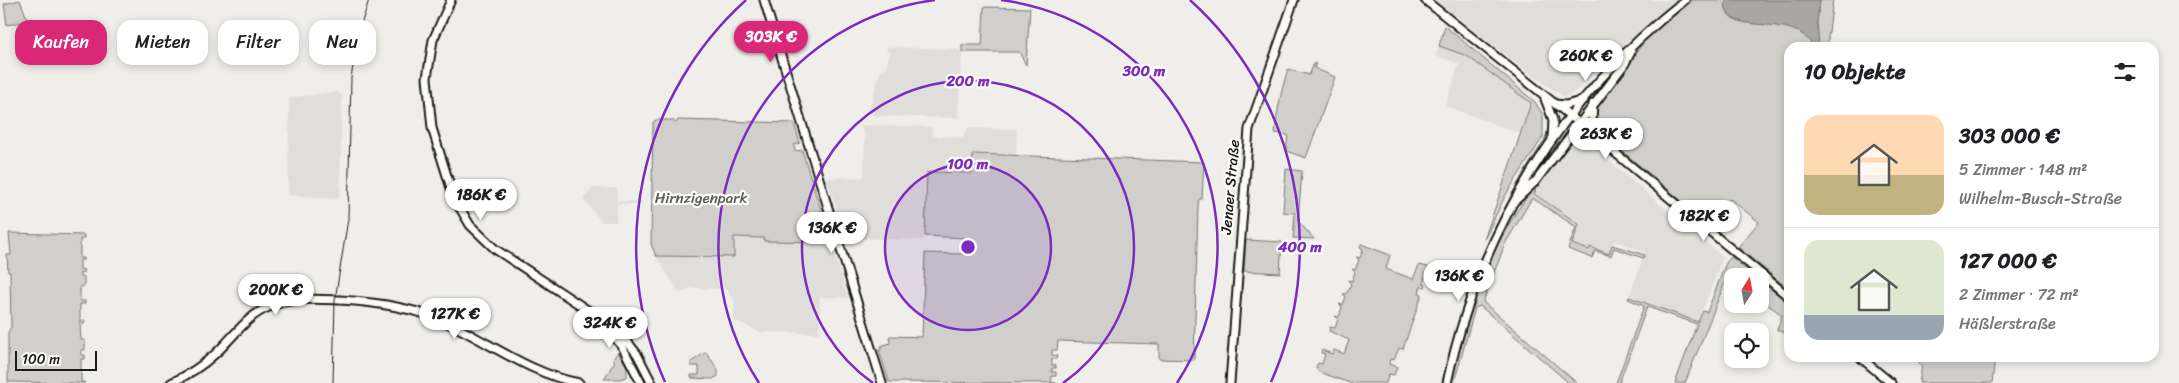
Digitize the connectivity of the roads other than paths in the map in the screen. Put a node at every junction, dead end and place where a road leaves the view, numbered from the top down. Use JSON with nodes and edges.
{"nodes":[{"id":1,"x":451,"y":0,"type":"edge"},
{"id":2,"x":764,"y":0,"type":"edge"},
{"id":3,"x":1294,"y":0,"type":"edge"},
{"id":4,"x":1425,"y":0,"type":"edge"},
{"id":5,"x":1685,"y":0,"type":"edge"},
{"id":6,"x":1635,"y":46,"type":"junction"},
{"id":7,"x":1544,"y":96,"type":"junction"},
{"id":8,"x":1584,"y":100,"type":"junction"},
{"id":9,"x":1553,"y":103,"type":"junction"},
{"id":10,"x":1594,"y":103,"type":"junction"},
{"id":11,"x":1570,"y":116,"type":"junction"},
{"id":12,"x":1578,"y":123,"type":"junction"},
{"id":13,"x":1597,"y":138,"type":"junction"},
{"id":14,"x":1552,"y":140,"type":"junction"},
{"id":15,"x":1514,"y":202,"type":"junction"},
{"id":16,"x":1784,"y":293,"type":"edge"},
{"id":17,"x":586,"y":309,"type":"junction"},
{"id":18,"x":1866,"y":362,"type":"edge"},
{"id":19,"x":170,"y":383,"type":"edge"},
{"id":20,"x":579,"y":383,"type":"edge"},
{"id":21,"x":641,"y":383,"type":"edge"},
{"id":22,"x":652,"y":383,"type":"edge"},
{"id":23,"x":882,"y":383,"type":"edge"},
{"id":24,"x":1230,"y":383,"type":"edge"},
{"id":25,"x":1447,"y":383,"type":"edge"},
{"id":26,"x":1891,"y":383,"type":"edge"}],
"edges":[{"from":1,"to":17,"type":"street"},
{"from":2,"to":23,"type":"street"},
{"from":3,"to":24,"type":"street","name":"Jenaer Straße"},
{"from":4,"to":7,"type":"street"},
{"from":5,"to":6,"type":"street"},
{"from":6,"to":8,"type":"street"},
{"from":6,"to":10,"type":"street"},
{"from":7,"to":9,"type":"street"},
{"from":7,"to":14,"type":"street"},
{"from":8,"to":9,"type":"street"},
{"from":8,"to":11,"type":"street"},
{"from":9,"to":11,"type":"street"},
{"from":10,"to":12,"type":"street"},
{"from":10,"to":13,"type":"street"},
{"from":11,"to":12,"type":"street"},
{"from":11,"to":14,"type":"street"},
{"from":12,"to":13,"type":"street"},
{"from":12,"to":15,"type":"street"},
{"from":13,"to":16,"type":"street"},
{"from":14,"to":15,"type":"street"},
{"from":15,"to":25,"type":"street"},
{"from":17,"to":21,"type":"street"},
{"from":17,"to":22,"type":"street"},
{"from":18,"to":26,"type":"street"},
{"from":19,"to":20,"type":"street"}]}
